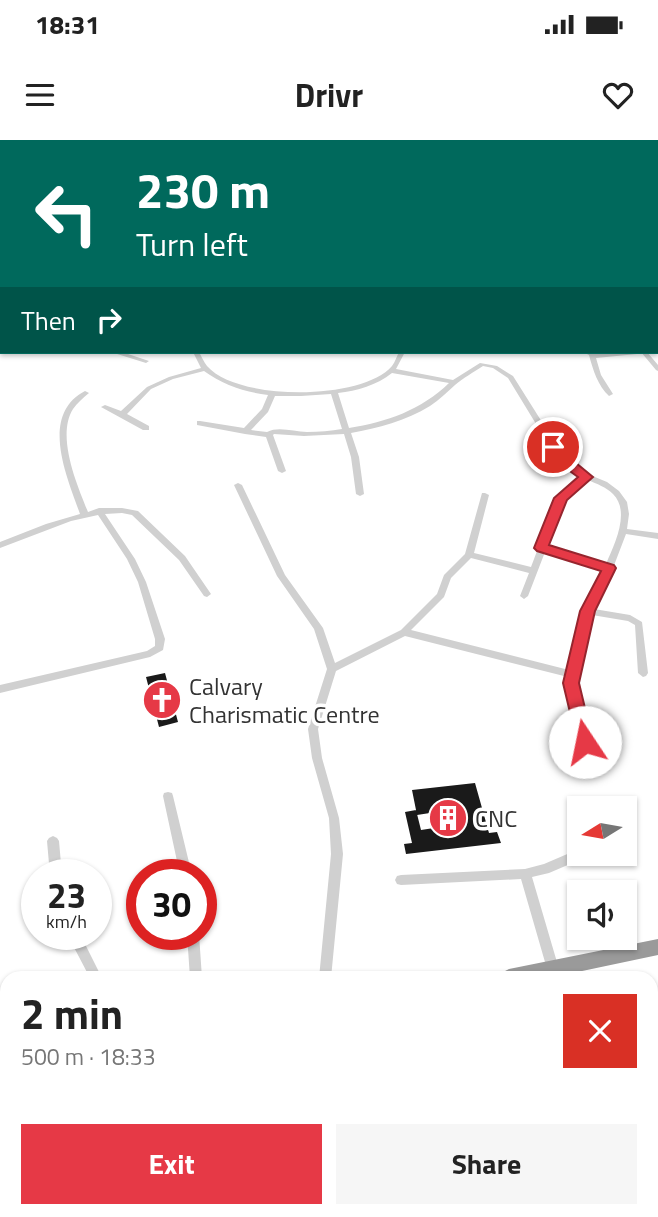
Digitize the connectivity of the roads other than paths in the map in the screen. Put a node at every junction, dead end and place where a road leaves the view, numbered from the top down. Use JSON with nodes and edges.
{"nodes":[{"id":1,"x":120,"y":354,"type":"edge"},
{"id":2,"x":197,"y":354,"type":"edge"},
{"id":3,"x":401,"y":354,"type":"edge"},
{"id":4,"x":589,"y":354,"type":"edge"},
{"id":5,"x":645,"y":354,"type":"edge"},
{"id":6,"x":146,"y":361,"type":"dead end"},
{"id":7,"x":205,"y":369,"type":"junction"},
{"id":8,"x":658,"y":369,"type":"edge"},
{"id":9,"x":394,"y":371,"type":"junction"},
{"id":10,"x":454,"y":382,"type":"junction"},
{"id":11,"x":334,"y":392,"type":"junction"},
{"id":12,"x":85,"y":393,"type":"dead end"},
{"id":13,"x":273,"y":393,"type":"junction"},
{"id":14,"x":608,"y":394,"type":"dead end"},
{"id":15,"x":105,"y":407,"type":"dead end"},
{"id":16,"x":122,"y":414,"type":"junction"},
{"id":17,"x":200,"y":424,"type":"dead end"},
{"id":18,"x":146,"y":428,"type":"dead end"},
{"id":19,"x":347,"y":431,"type":"junction"},
{"id":20,"x":245,"y":432,"type":"junction"},
{"id":21,"x":269,"y":435,"type":"junction"},
{"id":22,"x":282,"y":471,"type":"dead end"},
{"id":23,"x":587,"y":477,"type":"junction"},
{"id":24,"x":238,"y":485,"type":"dead end"},
{"id":25,"x":360,"y":494,"type":"dead end"},
{"id":26,"x":485,"y":495,"type":"dead end"},
{"id":27,"x":99,"y":511,"type":"junction"},
{"id":28,"x":85,"y":515,"type":"junction"},
{"id":29,"x":624,"y":531,"type":"junction"},
{"id":30,"x":658,"y":536,"type":"edge"},
{"id":31,"x":0,"y":545,"type":"edge"},
{"id":32,"x":541,"y":548,"type":"junction"},
{"id":33,"x":469,"y":555,"type":"junction"},
{"id":34,"x":609,"y":568,"type":"junction"},
{"id":35,"x":534,"y":570,"type":"junction"},
{"id":36,"x":207,"y":594,"type":"dead end"},
{"id":37,"x":524,"y":596,"type":"dead end"},
{"id":38,"x":588,"y":611,"type":"junction"},
{"id":39,"x":404,"y":632,"type":"junction"},
{"id":40,"x":332,"y":669,"type":"junction"},
{"id":41,"x":643,"y":673,"type":"dead end"},
{"id":42,"x":572,"y":674,"type":"junction"},
{"id":43,"x":0,"y":689,"type":"edge"},
{"id":44,"x":587,"y":764,"type":"dead end"},
{"id":45,"x":168,"y":796,"type":"dead end"},
{"id":46,"x":53,"y":841,"type":"dead end"},
{"id":47,"x":54,"y":859,"type":"edge"},
{"id":48,"x":182,"y":859,"type":"edge"},
{"id":49,"x":567,"y":860,"type":"edge"},
{"id":50,"x":525,"y":874,"type":"junction"},
{"id":51,"x":401,"y":880,"type":"dead end"},
{"id":52,"x":658,"y":947,"type":"edge"},
{"id":53,"x":81,"y":950,"type":"edge"},
{"id":54,"x":194,"y":950,"type":"edge"},
{"id":55,"x":553,"y":969,"type":"junction"},
{"id":56,"x":92,"y":971,"type":"edge"},
{"id":57,"x":196,"y":971,"type":"edge"},
{"id":58,"x":326,"y":971,"type":"edge"},
{"id":59,"x":543,"y":971,"type":"edge"}],
"edges":[{"from":1,"to":6,"type":"street"},
{"from":2,"to":7,"type":"street"},
{"from":3,"to":9,"type":"street"},
{"from":4,"to":14,"type":"street"},
{"from":5,"to":8,"type":"street"},
{"from":7,"to":13,"type":"street"},
{"from":7,"to":16,"type":"street"},
{"from":9,"to":10,"type":"street"},
{"from":9,"to":11,"type":"street"},
{"from":10,"to":19,"type":"street"},
{"from":10,"to":23,"type":"street"},
{"from":11,"to":13,"type":"street"},
{"from":11,"to":19,"type":"street"},
{"from":12,"to":28,"type":"street"},
{"from":13,"to":20,"type":"street"},
{"from":15,"to":16,"type":"street"},
{"from":16,"to":18,"type":"street"},
{"from":17,"to":20,"type":"street"},
{"from":19,"to":21,"type":"street"},
{"from":19,"to":25,"type":"street"},
{"from":20,"to":21,"type":"street"},
{"from":21,"to":22,"type":"street"},
{"from":23,"to":29,"type":"street"},
{"from":23,"to":32,"type":"street"},
{"from":24,"to":40,"type":"street"},
{"from":26,"to":33,"type":"street"},
{"from":27,"to":28,"type":"street"},
{"from":27,"to":36,"type":"street"},
{"from":27,"to":43,"type":"street"},
{"from":28,"to":31,"type":"street"},
{"from":29,"to":30,"type":"street"},
{"from":29,"to":34,"type":"street"},
{"from":32,"to":34,"type":"street"},
{"from":32,"to":35,"type":"street"},
{"from":33,"to":35,"type":"street"},
{"from":33,"to":39,"type":"street"},
{"from":34,"to":38,"type":"street"},
{"from":35,"to":37,"type":"street"},
{"from":38,"to":41,"type":"street"},
{"from":38,"to":42,"type":"street"},
{"from":39,"to":40,"type":"street"},
{"from":39,"to":42,"type":"street"},
{"from":40,"to":58,"type":"street"},
{"from":42,"to":44,"type":"street"},
{"from":45,"to":48,"type":"street"},
{"from":46,"to":47,"type":"street"},
{"from":49,"to":50,"type":"street"},
{"from":50,"to":51,"type":"street"},
{"from":50,"to":55,"type":"street"},
{"from":52,"to":55,"type":"highway"},
{"from":53,"to":56,"type":"street"},
{"from":54,"to":57,"type":"street"},
{"from":55,"to":59,"type":"highway"}]}
